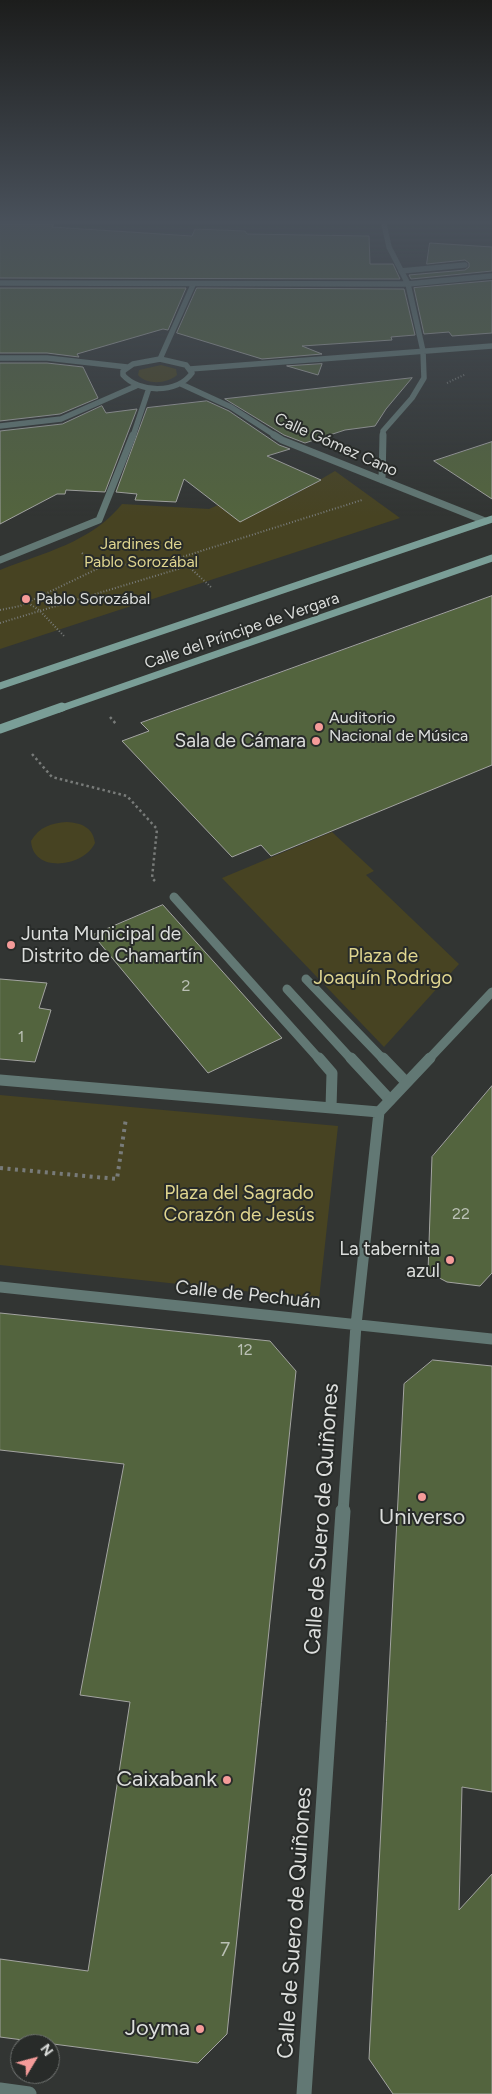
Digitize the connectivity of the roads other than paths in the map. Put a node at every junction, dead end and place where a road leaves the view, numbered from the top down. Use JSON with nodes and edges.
{"nodes":[{"id":1,"x":177,"y":322,"type":"edge"},
{"id":2,"x":416,"y":322,"type":"edge"},
{"id":3,"x":492,"y":346,"type":"edge"},
{"id":4,"x":423,"y":351,"type":"junction"},
{"id":5,"x":0,"y":358,"type":"edge"},
{"id":6,"x":160,"y":359,"type":"junction"},
{"id":7,"x":127,"y":367,"type":"junction"},
{"id":8,"x":190,"y":369,"type":"junction"},
{"id":9,"x":180,"y":384,"type":"junction"},
{"id":10,"x":136,"y":386,"type":"junction"},
{"id":11,"x":149,"y":388,"type":"junction"},
{"id":12,"x":0,"y":426,"type":"edge"},
{"id":13,"x":382,"y":480,"type":"junction"},
{"id":14,"x":489,"y":520,"type":"edge"},
{"id":15,"x":492,"y":558,"type":"edge"},
{"id":16,"x":0,"y":560,"type":"edge"},
{"id":17,"x":0,"y":686,"type":"edge"},
{"id":18,"x":0,"y":729,"type":"edge"},
{"id":19,"x":174,"y":897,"type":"road end"},
{"id":20,"x":306,"y":979,"type":"dead end"},
{"id":21,"x":287,"y":989,"type":"dead end"},
{"id":22,"x":492,"y":992,"type":"edge"},
{"id":23,"x":0,"y":1080,"type":"edge"},
{"id":24,"x":406,"y":1082,"type":"junction"},
{"id":25,"x":390,"y":1100,"type":"junction"},
{"id":26,"x":331,"y":1108,"type":"junction"},
{"id":27,"x":379,"y":1112,"type":"junction"},
{"id":28,"x":0,"y":1287,"type":"edge"},
{"id":29,"x":356,"y":1325,"type":"junction"},
{"id":30,"x":492,"y":1339,"type":"edge"},
{"id":31,"x":0,"y":2090,"type":"edge"},
{"id":32,"x":29,"y":2094,"type":"edge"},
{"id":33,"x":304,"y":2094,"type":"edge"}],
"edges":[{"from":1,"to":6,"type":"street"},
{"from":2,"to":4,"type":"street"},
{"from":3,"to":4,"type":"street"},
{"from":4,"to":8,"type":"street"},
{"from":4,"to":13,"type":"street"},
{"from":5,"to":7,"type":"street"},
{"from":6,"to":7,"type":"street"},
{"from":6,"to":8,"type":"street"},
{"from":7,"to":10,"type":"street"},
{"from":8,"to":9,"type":"street"},
{"from":9,"to":11,"type":"street"},
{"from":9,"to":13,"type":"street","name":"Calle Gómez Cano"},
{"from":10,"to":11,"type":"street"},
{"from":10,"to":12,"type":"street"},
{"from":11,"to":16,"type":"street"},
{"from":13,"to":14,"type":"street","name":"Calle Gómez Cano"},
{"from":14,"to":17,"type":"main road","name":"Calle del Príncipe de Vergara"},
{"from":15,"to":18,"type":"main road","name":"Calle del Príncipe de Vergara"},
{"from":19,"to":26,"type":"street"},
{"from":20,"to":24,"type":"street"},
{"from":21,"to":25,"type":"street"},
{"from":22,"to":24,"type":"street"},
{"from":23,"to":26,"type":"street"},
{"from":24,"to":25,"type":"street"},
{"from":25,"to":27,"type":"street"},
{"from":26,"to":27,"type":"street"},
{"from":27,"to":29,"type":"street","name":"Calle de Suero de Quiñones"},
{"from":28,"to":29,"type":"street","name":"Calle de Pechuán"},
{"from":29,"to":30,"type":"street","name":"Calle de Pechuán"},
{"from":29,"to":33,"type":"street","name":"Calle de Suero de Quiñones"},
{"from":31,"to":32,"type":"street"}]}
